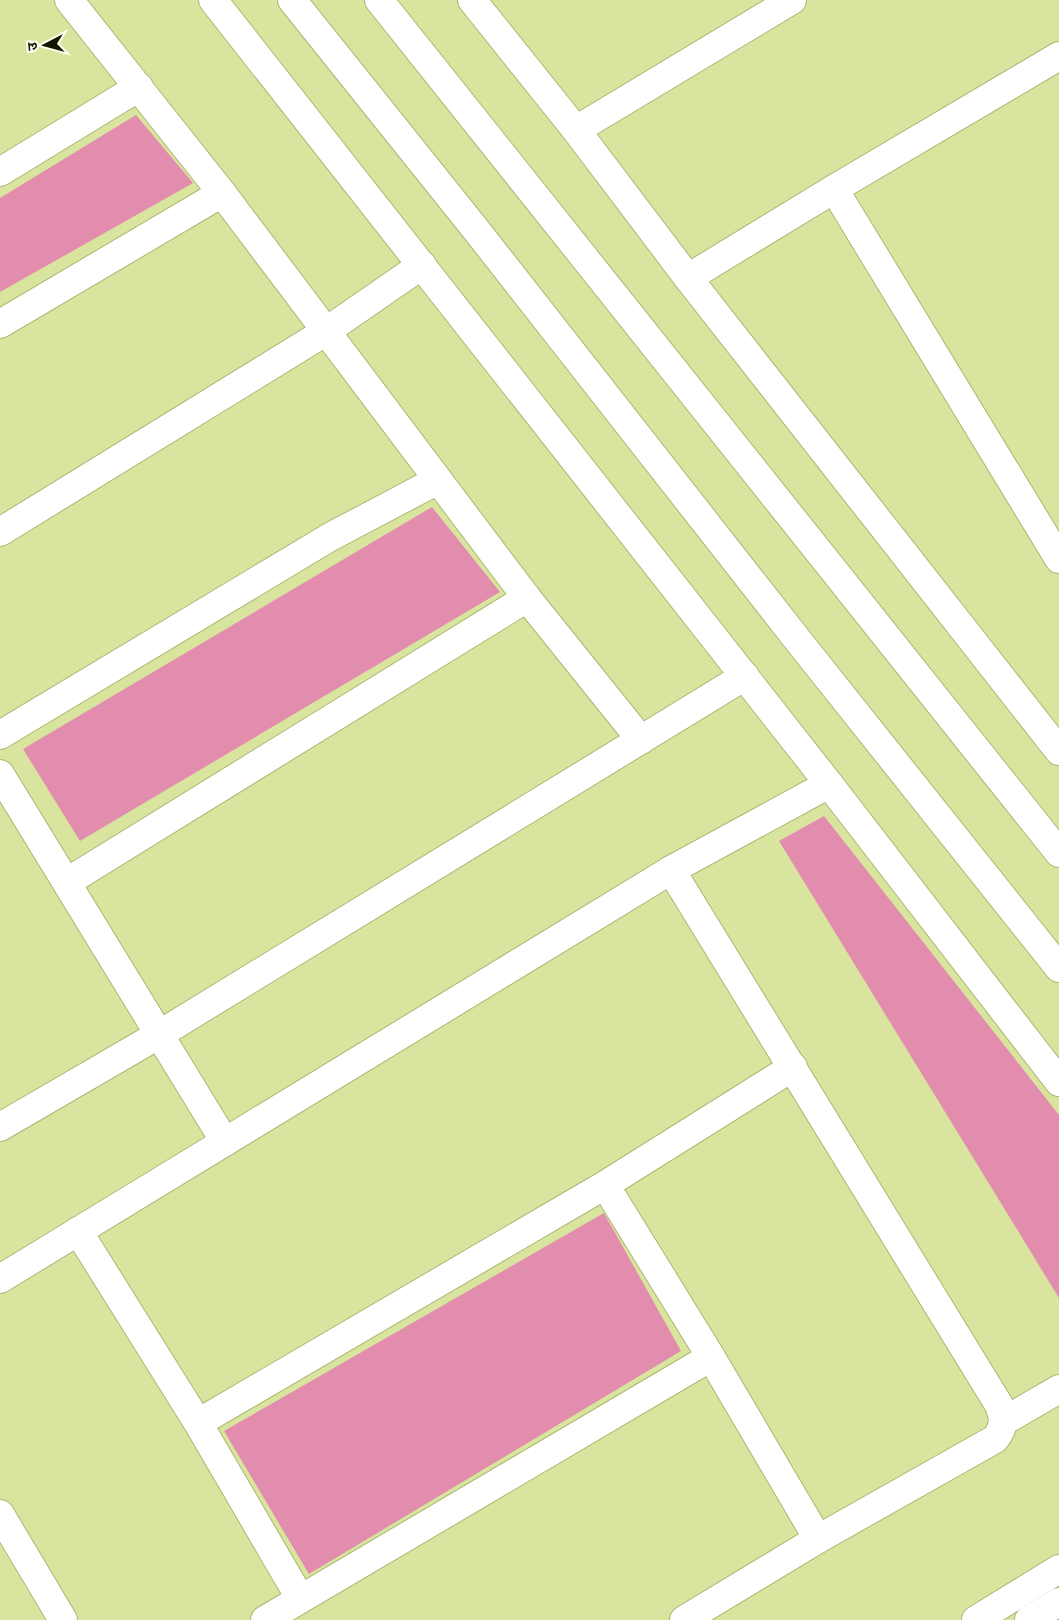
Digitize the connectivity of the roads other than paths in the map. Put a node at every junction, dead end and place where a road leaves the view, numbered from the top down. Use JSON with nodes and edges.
{"nodes":[{"id":1,"x":70,"y":0,"type":"edge"},
{"id":2,"x":213,"y":0,"type":"edge"},
{"id":3,"x":292,"y":0,"type":"edge"},
{"id":4,"x":379,"y":0,"type":"edge"},
{"id":5,"x":472,"y":0,"type":"edge"},
{"id":6,"x":792,"y":0,"type":"edge"},
{"id":7,"x":1059,"y":56,"type":"edge"},
{"id":8,"x":138,"y":87,"type":"junction"},
{"id":9,"x":576,"y":130,"type":"junction"},
{"id":10,"x":0,"y":172,"type":"edge"},
{"id":11,"x":834,"y":188,"type":"junction"},
{"id":12,"x":222,"y":193,"type":"junction"},
{"id":13,"x":422,"y":265,"type":"junction"},
{"id":14,"x":688,"y":278,"type":"junction"},
{"id":15,"x":0,"y":324,"type":"edge"},
{"id":16,"x":325,"y":332,"type":"junction"},
{"id":17,"x":438,"y":480,"type":"junction"},
{"id":18,"x":0,"y":532,"type":"edge"},
{"id":19,"x":1059,"y":559,"type":"edge"},
{"id":20,"x":527,"y":598,"type":"junction"},
{"id":21,"x":745,"y":676,"type":"junction"},
{"id":22,"x":0,"y":735,"type":"edge"},
{"id":23,"x":641,"y":740,"type":"junction"},
{"id":24,"x":1059,"y":751,"type":"edge"},
{"id":25,"x":0,"y":774,"type":"edge"},
{"id":26,"x":829,"y":784,"type":"junction"},
{"id":27,"x":1059,"y":853,"type":"edge"},
{"id":28,"x":671,"y":870,"type":"junction"},
{"id":29,"x":67,"y":882,"type":"junction"},
{"id":30,"x":1059,"y":968,"type":"edge"},
{"id":31,"x":160,"y":1034,"type":"junction"},
{"id":32,"x":793,"y":1067,"type":"junction"},
{"id":33,"x":1059,"y":1082,"type":"edge"},
{"id":34,"x":3,"y":1120,"type":"edge"},
{"id":35,"x":225,"y":1142,"type":"junction"},
{"id":36,"x":605,"y":1185,"type":"junction"},
{"id":37,"x":78,"y":1231,"type":"junction"},
{"id":38,"x":0,"y":1279,"type":"edge"},
{"id":39,"x":711,"y":1358,"type":"junction"},
{"id":40,"x":1059,"y":1389,"type":"edge"},
{"id":41,"x":1004,"y":1421,"type":"junction"},
{"id":42,"x":198,"y":1423,"type":"junction"},
{"id":43,"x":0,"y":1514,"type":"edge"},
{"id":44,"x":818,"y":1539,"type":"junction"},
{"id":45,"x":1059,"y":1569,"type":"edge"},
{"id":46,"x":300,"y":1598,"type":"junction"},
{"id":47,"x":1059,"y":1602,"type":"edge"},
{"id":48,"x":63,"y":1620,"type":"edge"},
{"id":49,"x":265,"y":1620,"type":"edge"},
{"id":50,"x":684,"y":1620,"type":"edge"},
{"id":51,"x":976,"y":1620,"type":"edge"},
{"id":52,"x":1029,"y":1620,"type":"edge"}],
"edges":[{"from":1,"to":8,"type":"street"},
{"from":2,"to":13,"type":"street"},
{"from":3,"to":30,"type":"street"},
{"from":4,"to":27,"type":"street"},
{"from":5,"to":9,"type":"street"},
{"from":6,"to":9,"type":"street"},
{"from":7,"to":11,"type":"street"},
{"from":8,"to":10,"type":"street"},
{"from":8,"to":12,"type":"street"},
{"from":9,"to":14,"type":"street"},
{"from":11,"to":14,"type":"street"},
{"from":11,"to":19,"type":"street"},
{"from":12,"to":15,"type":"street"},
{"from":12,"to":16,"type":"street"},
{"from":13,"to":16,"type":"street"},
{"from":13,"to":21,"type":"street"},
{"from":14,"to":24,"type":"street"},
{"from":16,"to":17,"type":"street"},
{"from":16,"to":18,"type":"street"},
{"from":17,"to":20,"type":"street"},
{"from":17,"to":22,"type":"street"},
{"from":20,"to":23,"type":"street"},
{"from":20,"to":29,"type":"street"},
{"from":21,"to":23,"type":"street"},
{"from":21,"to":26,"type":"street"},
{"from":23,"to":31,"type":"street"},
{"from":25,"to":29,"type":"street"},
{"from":26,"to":28,"type":"street"},
{"from":26,"to":33,"type":"street"},
{"from":28,"to":32,"type":"street"},
{"from":28,"to":35,"type":"street"},
{"from":29,"to":31,"type":"street"},
{"from":31,"to":34,"type":"street"},
{"from":31,"to":35,"type":"street"},
{"from":32,"to":36,"type":"street"},
{"from":32,"to":41,"type":"street"},
{"from":35,"to":37,"type":"street"},
{"from":36,"to":39,"type":"street"},
{"from":36,"to":42,"type":"street"},
{"from":37,"to":38,"type":"street"},
{"from":37,"to":42,"type":"street"},
{"from":39,"to":44,"type":"street"},
{"from":39,"to":46,"type":"street"},
{"from":40,"to":41,"type":"street"},
{"from":41,"to":44,"type":"street"},
{"from":42,"to":46,"type":"street"},
{"from":43,"to":48,"type":"street"},
{"from":44,"to":50,"type":"street"},
{"from":45,"to":51,"type":"street"},
{"from":46,"to":49,"type":"street"},
{"from":47,"to":52,"type":"street"}]}
